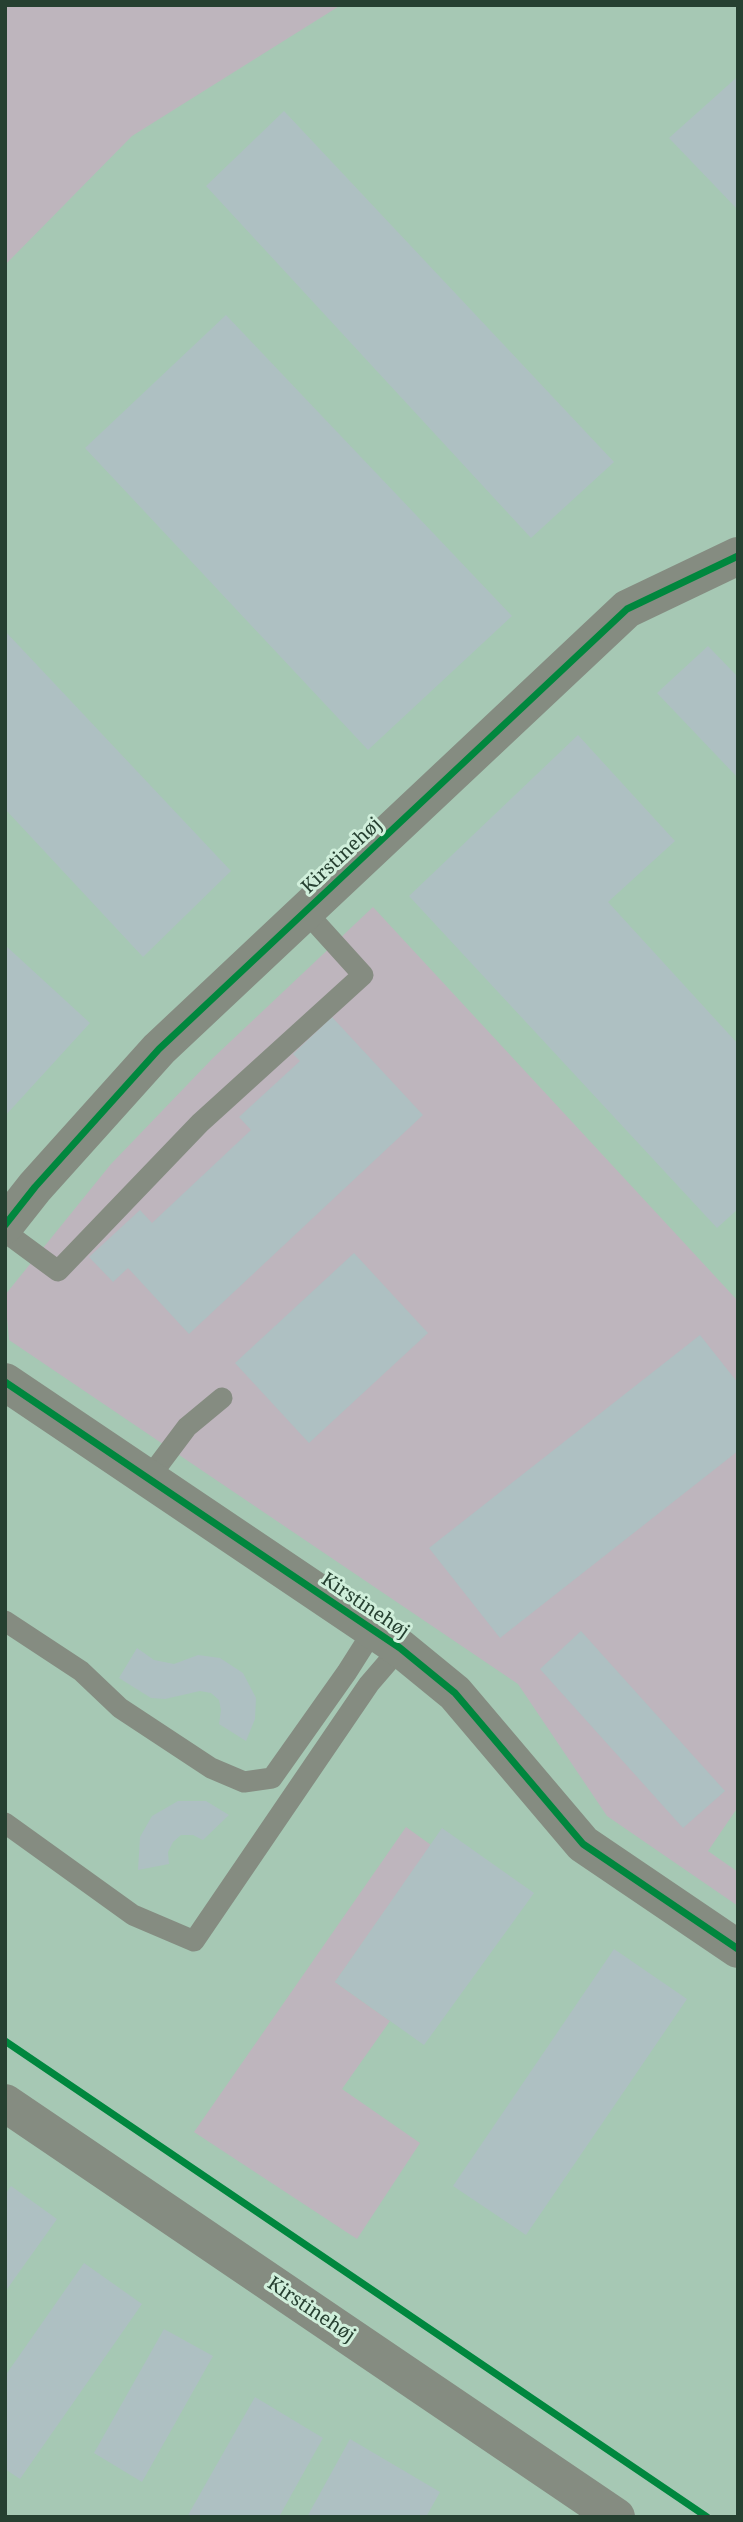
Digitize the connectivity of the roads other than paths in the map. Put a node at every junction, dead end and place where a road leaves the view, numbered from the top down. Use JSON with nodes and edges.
{"nodes":[{"id":1,"x":738,"y":556,"type":"edge"},
{"id":2,"x":306,"y":912,"type":"junction"},
{"id":3,"x":5,"y":1225,"type":"edge"},
{"id":4,"x":5,"y":1232,"type":"edge"},
{"id":5,"x":5,"y":1382,"type":"edge"},
{"id":6,"x":222,"y":1398,"type":"dead end"},
{"id":7,"x":148,"y":1479,"type":"junction"},
{"id":8,"x":5,"y":1621,"type":"edge"},
{"id":9,"x":387,"y":1639,"type":"junction"},
{"id":10,"x":5,"y":1823,"type":"edge"},
{"id":11,"x":738,"y":1949,"type":"edge"},
{"id":12,"x":5,"y":2103,"type":"edge"},
{"id":13,"x":616,"y":2517,"type":"edge"}],
"edges":[{"from":1,"to":2,"type":"street","name":"Kirstinehøj"},
{"from":2,"to":3,"type":"street","name":"Kirstinehøj"},
{"from":2,"to":4,"type":"lane"},
{"from":5,"to":7,"type":"street","name":"Kirstinehøj"},
{"from":6,"to":7,"type":"lane"},
{"from":7,"to":9,"type":"street","name":"Kirstinehøj"},
{"from":8,"to":9,"type":"lane"},
{"from":9,"to":10,"type":"lane"},
{"from":9,"to":11,"type":"street","name":"Kirstinehøj"},
{"from":12,"to":13,"type":"street","name":"Kirstinehøj"}]}
